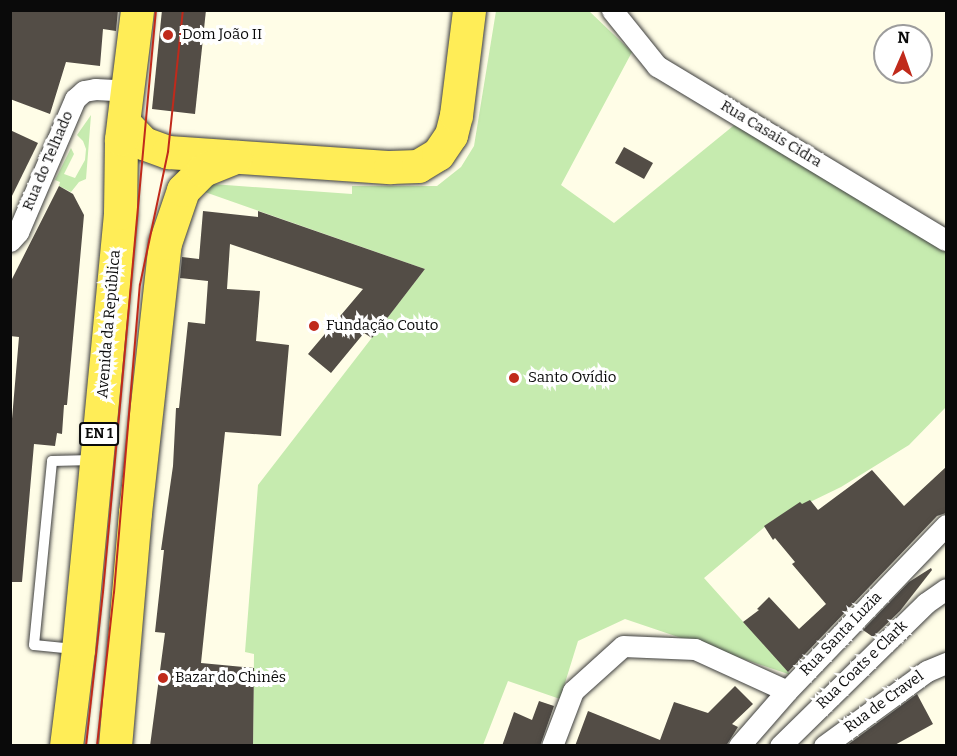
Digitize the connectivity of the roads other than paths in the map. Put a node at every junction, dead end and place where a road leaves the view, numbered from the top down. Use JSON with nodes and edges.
{"nodes":[{"id":1,"x":137,"y":10,"type":"edge"},
{"id":2,"x":469,"y":10,"type":"edge"},
{"id":3,"x":612,"y":10,"type":"edge"},
{"id":4,"x":129,"y":91,"type":"junction"},
{"id":5,"x":124,"y":123,"type":"junction"},
{"id":6,"x":235,"y":157,"type":"junction"},
{"id":7,"x":946,"y":240,"type":"edge"},
{"id":8,"x":10,"y":241,"type":"edge"},
{"id":9,"x":96,"y":460,"type":"junction"},
{"id":10,"x":946,"y":525,"type":"edge"},
{"id":11,"x":946,"y":589,"type":"edge"},
{"id":12,"x":78,"y":650,"type":"junction"},
{"id":13,"x":946,"y":663,"type":"edge"},
{"id":14,"x":787,"y":691,"type":"junction"},
{"id":15,"x":66,"y":746,"type":"edge"},
{"id":16,"x":115,"y":746,"type":"edge"},
{"id":17,"x":552,"y":746,"type":"edge"},
{"id":18,"x":739,"y":746,"type":"edge"},
{"id":19,"x":780,"y":746,"type":"edge"},
{"id":20,"x":824,"y":746,"type":"edge"}],
"edges":[{"from":1,"to":4,"type":"main road","name":"Avenida da República","number":"EN 1"},
{"from":2,"to":6,"type":"main road"},
{"from":3,"to":7,"type":"street","name":"Rua Casais Cidra"},
{"from":4,"to":5,"type":"main road","name":"Avenida da República","number":"EN 1"},
{"from":4,"to":8,"type":"street","name":"Rua do Telhado"},
{"from":5,"to":6,"type":"main road"},
{"from":5,"to":9,"type":"main road","name":"Avenida da República","number":"EN 1"},
{"from":6,"to":16,"type":"main road","number":"EN 1"},
{"from":9,"to":12,"type":"main road","name":"Avenida da República","number":"EN 1"},
{"from":9,"to":12,"type":"lane"},
{"from":10,"to":14,"type":"street","name":"Rua Santa Luzia"},
{"from":11,"to":19,"type":"street","name":"Rua Coats e Clark"},
{"from":12,"to":15,"type":"main road","name":"Avenida da República","number":"EN 1"},
{"from":13,"to":20,"type":"street","name":"Rua de Cravel"},
{"from":14,"to":17,"type":"street"},
{"from":14,"to":18,"type":"street","name":"Rua Santa Luzia"}]}
